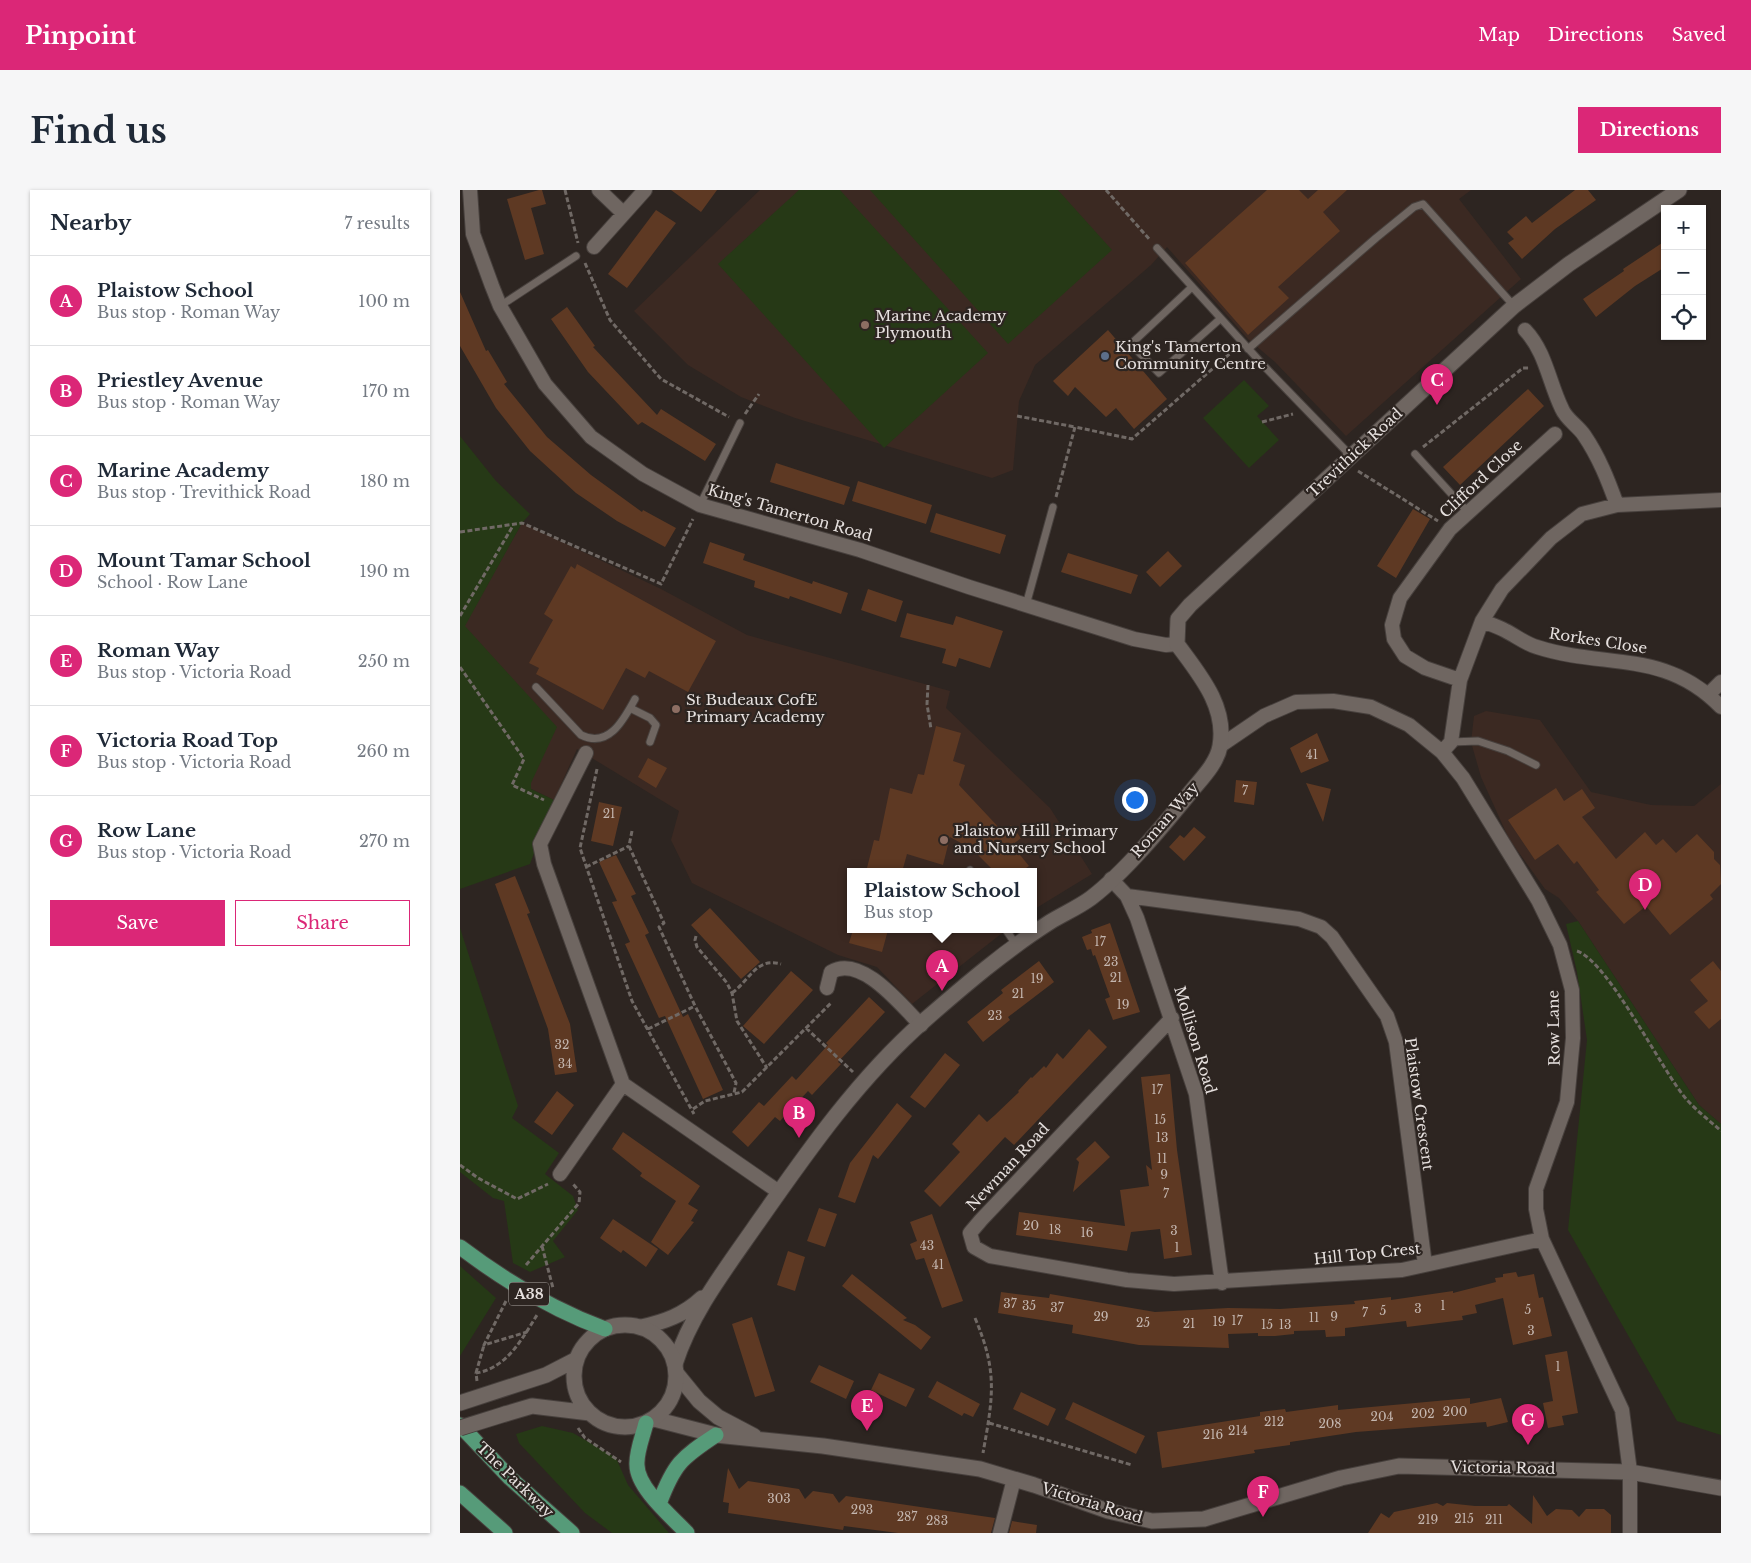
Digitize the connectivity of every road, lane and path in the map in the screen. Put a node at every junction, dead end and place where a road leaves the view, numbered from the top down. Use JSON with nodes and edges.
{"nodes":[{"id":1,"x":470,"y":190,"type":"edge"},
{"id":2,"x":565,"y":190,"type":"edge"},
{"id":3,"x":599,"y":190,"type":"edge"},
{"id":4,"x":645,"y":190,"type":"edge"},
{"id":5,"x":1106,"y":190,"type":"edge"},
{"id":6,"x":1679,"y":190,"type":"edge"},
{"id":7,"x":623,"y":213,"type":"junction"},
{"id":8,"x":594,"y":247,"type":"dead end"},
{"id":9,"x":1158,"y":248,"type":"joint"},
{"id":10,"x":578,"y":255,"type":"joint"},
{"id":11,"x":584,"y":261,"type":"dead end"},
{"id":12,"x":1192,"y":287,"type":"junction"},
{"id":13,"x":500,"y":306,"type":"junction"},
{"id":14,"x":1514,"y":306,"type":"junction"},
{"id":15,"x":1220,"y":319,"type":"junction"},
{"id":16,"x":1525,"y":330,"type":"dead end"},
{"id":17,"x":1242,"y":342,"type":"junction"},
{"id":18,"x":1248,"y":349,"type":"junction"},
{"id":19,"x":1530,"y":368,"type":"dead end"},
{"id":20,"x":759,"y":394,"type":"dead end"},
{"id":21,"x":1307,"y":411,"type":"junction"},
{"id":22,"x":1018,"y":416,"type":"dead end"},
{"id":23,"x":1262,"y":422,"type":"dead end"},
{"id":24,"x":740,"y":423,"type":"junction"},
{"id":25,"x":1075,"y":427,"type":"junction"},
{"id":26,"x":1555,"y":434,"type":"dead end"},
{"id":27,"x":1415,"y":454,"type":"joint"},
{"id":28,"x":1348,"y":460,"type":"junction"},
{"id":29,"x":1721,"y":500,"type":"edge"},
{"id":30,"x":700,"y":505,"type":"junction"},
{"id":31,"x":1617,"y":505,"type":"junction"},
{"id":32,"x":1053,"y":507,"type":"joint"},
{"id":33,"x":1467,"y":511,"type":"junction"},
{"id":34,"x":514,"y":524,"type":"junction"},
{"id":35,"x":690,"y":525,"type":"dead end"},
{"id":36,"x":1450,"y":529,"type":"junction"},
{"id":37,"x":460,"y":532,"type":"edge"},
{"id":38,"x":1026,"y":605,"type":"junction"},
{"id":39,"x":460,"y":616,"type":"edge"},
{"id":40,"x":1482,"y":621,"type":"junction"},
{"id":41,"x":1177,"y":644,"type":"junction"},
{"id":42,"x":460,"y":667,"type":"edge"},
{"id":43,"x":1460,"y":680,"type":"junction"},
{"id":44,"x":1721,"y":682,"type":"edge"},
{"id":45,"x":928,"y":685,"type":"dead end"},
{"id":46,"x":536,"y":688,"type":"dead end"},
{"id":47,"x":1709,"y":694,"type":"junction"},
{"id":48,"x":635,"y":699,"type":"dead end"},
{"id":49,"x":1721,"y":707,"type":"edge"},
{"id":50,"x":630,"y":708,"type":"junction"},
{"id":51,"x":931,"y":729,"type":"dead end"},
{"id":52,"x":650,"y":742,"type":"dead end"},
{"id":53,"x":588,"y":746,"type":"junction"},
{"id":54,"x":1220,"y":746,"type":"junction"},
{"id":55,"x":1447,"y":747,"type":"junction"},
{"id":56,"x":1536,"y":765,"type":"dead end"},
{"id":57,"x":558,"y":809,"type":"junction"},
{"id":58,"x":632,"y":831,"type":"dead end"},
{"id":59,"x":630,"y":846,"type":"junction"},
{"id":60,"x":586,"y":867,"type":"junction"},
{"id":61,"x":1111,"y":879,"type":"junction"},
{"id":62,"x":1127,"y":896,"type":"junction"},
{"id":63,"x":1037,"y":931,"type":"edge"},
{"id":64,"x":1008,"y":933,"type":"edge"},
{"id":65,"x":1034,"y":933,"type":"edge"},
{"id":66,"x":696,"y":936,"type":"dead end"},
{"id":67,"x":1560,"y":945,"type":"junction"},
{"id":68,"x":1017,"y":946,"type":"junction"},
{"id":69,"x":781,"y":964,"type":"dead end"},
{"id":70,"x":827,"y":988,"type":"joint"},
{"id":71,"x":732,"y":993,"type":"junction"},
{"id":72,"x":695,"y":1006,"type":"junction"},
{"id":73,"x":1172,"y":1018,"type":"junction"},
{"id":74,"x":921,"y":1025,"type":"junction"},
{"id":75,"x":806,"y":1028,"type":"junction"},
{"id":76,"x":648,"y":1029,"type":"junction"},
{"id":77,"x":767,"y":1068,"type":"junction"},
{"id":78,"x":864,"y":1083,"type":"junction"},
{"id":79,"x":623,"y":1084,"type":"junction"},
{"id":80,"x":734,"y":1092,"type":"junction"},
{"id":81,"x":693,"y":1109,"type":"junction"},
{"id":82,"x":696,"y":1118,"type":"dead end"},
{"id":83,"x":1721,"y":1131,"type":"edge"},
{"id":84,"x":460,"y":1165,"type":"edge"},
{"id":85,"x":560,"y":1174,"type":"junction"},
{"id":86,"x":779,"y":1192,"type":"junction"},
{"id":87,"x":1542,"y":1239,"type":"junction"},
{"id":88,"x":542,"y":1246,"type":"junction"},
{"id":89,"x":460,"y":1247,"type":"edge"},
{"id":90,"x":526,"y":1265,"type":"dead end"},
{"id":91,"x":1425,"y":1265,"type":"junction"},
{"id":92,"x":552,"y":1282,"type":"dead end"},
{"id":93,"x":1222,"y":1282,"type":"junction"},
{"id":94,"x":712,"y":1288,"type":"junction"},
{"id":95,"x":506,"y":1301,"type":"dead end"},
{"id":96,"x":544,"y":1302,"type":"junction"},
{"id":97,"x":975,"y":1318,"type":"dead end"},
{"id":98,"x":641,"y":1327,"type":"junction"},
{"id":99,"x":605,"y":1328,"type":"junction"},
{"id":100,"x":527,"y":1332,"type":"junction"},
{"id":101,"x":484,"y":1345,"type":"junction"},
{"id":102,"x":577,"y":1359,"type":"junction"},
{"id":103,"x":676,"y":1369,"type":"junction"},
{"id":104,"x":476,"y":1373,"type":"junction"},
{"id":105,"x":487,"y":1394,"type":"junction"},
{"id":106,"x":460,"y":1403,"type":"edge"},
{"id":107,"x":564,"y":1409,"type":"junction"},
{"id":108,"x":590,"y":1413,"type":"junction"},
{"id":109,"x":650,"y":1421,"type":"junction"},
{"id":110,"x":988,"y":1423,"type":"junction"},
{"id":111,"x":460,"y":1427,"type":"edge"},
{"id":112,"x":716,"y":1435,"type":"junction"},
{"id":113,"x":760,"y":1438,"type":"junction"},
{"id":114,"x":1132,"y":1465,"type":"dead end"},
{"id":115,"x":636,"y":1466,"type":"junction"},
{"id":116,"x":980,"y":1469,"type":"junction"},
{"id":117,"x":1630,"y":1472,"type":"junction"},
{"id":118,"x":1014,"y":1479,"type":"junction"},
{"id":119,"x":1721,"y":1488,"type":"edge"},
{"id":120,"x":460,"y":1493,"type":"edge"},
{"id":121,"x":659,"y":1504,"type":"junction"},
{"id":122,"x":505,"y":1533,"type":"edge"},
{"id":123,"x":572,"y":1533,"type":"edge"},
{"id":124,"x":687,"y":1533,"type":"edge"},
{"id":125,"x":1000,"y":1533,"type":"edge"},
{"id":126,"x":1630,"y":1533,"type":"edge"}],
"edges":[{"from":1,"to":13,"type":"street","name":"King's Tamerton Road"},
{"from":2,"to":10,"type":"path"},
{"from":3,"to":7,"type":"street"},
{"from":4,"to":7,"type":"street"},
{"from":5,"to":9,"type":"path"},
{"from":6,"to":14,"type":"street","name":"Trevithick Road"},
{"from":7,"to":8,"type":"street"},
{"from":9,"to":12,"type":"lane"},
{"from":10,"to":13,"type":"lane"},
{"from":11,"to":24,"type":"path"},
{"from":12,"to":15,"type":"lane"},
{"from":12,"to":15,"type":"lane"},
{"from":13,"to":30,"type":"street","name":"King's Tamerton Road"},
{"from":14,"to":18,"type":"lane"},
{"from":14,"to":28,"type":"street","name":"Trevithick Road"},
{"from":15,"to":17,"type":"lane"},
{"from":16,"to":31,"type":"street"},
{"from":17,"to":18,"type":"lane"},
{"from":17,"to":25,"type":"path"},
{"from":18,"to":21,"type":"lane"},
{"from":19,"to":27,"type":"path"},
{"from":20,"to":24,"type":"path"},
{"from":21,"to":23,"type":"path"},
{"from":21,"to":28,"type":"lane"},
{"from":22,"to":25,"type":"path"},
{"from":24,"to":30,"type":"lane"},
{"from":25,"to":32,"type":"path"},
{"from":26,"to":33,"type":"street","name":"Clifford Close"},
{"from":27,"to":33,"type":"lane"},
{"from":28,"to":36,"type":"path"},
{"from":28,"to":41,"type":"street","name":"Trevithick Road"},
{"from":29,"to":31,"type":"street"},
{"from":30,"to":38,"type":"street","name":"King's Tamerton Road"},
{"from":31,"to":40,"type":"street"},
{"from":32,"to":38,"type":"lane"},
{"from":33,"to":36,"type":"street","name":"Clifford Close"},
{"from":34,"to":35,"type":"path"},
{"from":34,"to":37,"type":"path"},
{"from":34,"to":39,"type":"path"},
{"from":36,"to":43,"type":"street","name":"Clifford Close"},
{"from":38,"to":41,"type":"street","name":"King's Tamerton Road"},
{"from":40,"to":43,"type":"street"},
{"from":40,"to":47,"type":"street","name":"Rorkes Close"},
{"from":41,"to":54,"type":"street","name":"Roman Way"},
{"from":42,"to":57,"type":"path"},
{"from":43,"to":55,"type":"street"},
{"from":44,"to":47,"type":"street"},
{"from":45,"to":51,"type":"path"},
{"from":46,"to":53,"type":"lane"},
{"from":47,"to":49,"type":"street","name":"Rorkes Close"},
{"from":48,"to":50,"type":"lane"},
{"from":50,"to":52,"type":"lane"},
{"from":50,"to":53,"type":"lane"},
{"from":53,"to":57,"type":"street"},
{"from":53,"to":60,"type":"path"},
{"from":54,"to":55,"type":"street","name":"Row Lane"},
{"from":54,"to":61,"type":"street","name":"Roman Way"},
{"from":55,"to":56,"type":"lane"},
{"from":55,"to":67,"type":"street","name":"Row Lane"},
{"from":57,"to":79,"type":"street"},
{"from":58,"to":59,"type":"path"},
{"from":59,"to":60,"type":"path"},
{"from":59,"to":72,"type":"path"},
{"from":60,"to":76,"type":"path"},
{"from":61,"to":62,"type":"street","name":"Mollison Road"},
{"from":61,"to":63,"type":"street","name":"Roman Way"},
{"from":62,"to":73,"type":"street","name":"Mollison Road"},
{"from":62,"to":91,"type":"street","name":"Plaistow Crescent"},
{"from":64,"to":68,"type":"lane"},
{"from":65,"to":68,"type":"street","name":"Roman Way"},
{"from":66,"to":71,"type":"path"},
{"from":67,"to":83,"type":"path"},
{"from":67,"to":87,"type":"street","name":"Row Lane"},
{"from":68,"to":74,"type":"street","name":"Roman Way"},
{"from":69,"to":71,"type":"path"},
{"from":70,"to":74,"type":"street"},
{"from":70,"to":75,"type":"path"},
{"from":71,"to":77,"type":"path"},
{"from":72,"to":76,"type":"path"},
{"from":72,"to":80,"type":"path"},
{"from":73,"to":93,"type":"street","name":"Mollison Road"},
{"from":73,"to":93,"type":"street","name":"Newman Road"},
{"from":74,"to":78,"type":"street","name":"Roman Way"},
{"from":75,"to":77,"type":"path"},
{"from":75,"to":78,"type":"path"},
{"from":76,"to":81,"type":"path"},
{"from":77,"to":80,"type":"path"},
{"from":78,"to":86,"type":"street","name":"Roman Way"},
{"from":79,"to":85,"type":"street"},
{"from":79,"to":86,"type":"street"},
{"from":80,"to":81,"type":"path"},
{"from":81,"to":82,"type":"path"},
{"from":84,"to":85,"type":"path"},
{"from":85,"to":88,"type":"path"},
{"from":86,"to":94,"type":"street","name":"Roman Way"},
{"from":87,"to":91,"type":"street","name":"Hill Top Crest"},
{"from":87,"to":117,"type":"street","name":"Row Lane"},
{"from":88,"to":90,"type":"path"},
{"from":88,"to":92,"type":"path"},
{"from":89,"to":96,"type":"highway","number":"A38"},
{"from":91,"to":93,"type":"street","name":"Hill Top Crest"},
{"from":94,"to":98,"type":"street","name":"Roman Way"},
{"from":94,"to":103,"type":"street","name":"Roman Way"},
{"from":95,"to":101,"type":"path"},
{"from":96,"to":99,"type":"highway","number":"A38"},
{"from":96,"to":100,"type":"path"},
{"from":97,"to":110,"type":"path"},
{"from":98,"to":99,"type":"street"},
{"from":98,"to":103,"type":"street"},
{"from":99,"to":102,"type":"street"},
{"from":100,"to":101,"type":"path"},
{"from":100,"to":104,"type":"path"},
{"from":101,"to":104,"type":"path"},
{"from":102,"to":105,"type":"street"},
{"from":102,"to":108,"type":"street"},
{"from":103,"to":109,"type":"street"},
{"from":103,"to":113,"type":"street","name":"Victoria Road"},
{"from":104,"to":105,"type":"path"},
{"from":105,"to":106,"type":"street"},
{"from":107,"to":108,"type":"street"},
{"from":107,"to":111,"type":"street","bridge":true},
{"from":107,"to":115,"type":"path"},
{"from":108,"to":109,"type":"street"},
{"from":109,"to":112,"type":"street","name":"Victoria Road"},
{"from":109,"to":115,"type":"highway"},
{"from":110,"to":114,"type":"path"},
{"from":110,"to":116,"type":"path"},
{"from":111,"to":123,"type":"highway","name":"The Parkway"},
{"from":112,"to":113,"type":"street","name":"Victoria Road"},
{"from":112,"to":121,"type":"highway"},
{"from":113,"to":116,"type":"street","name":"Victoria Road"},
{"from":115,"to":121,"type":"highway"},
{"from":116,"to":118,"type":"street","name":"Victoria Road"},
{"from":117,"to":118,"type":"street","name":"Victoria Road"},
{"from":117,"to":119,"type":"street","name":"Victoria Road"},
{"from":117,"to":126,"type":"street","name":"Row Lane"},
{"from":118,"to":125,"type":"street"},
{"from":120,"to":122,"type":"highway"},
{"from":121,"to":124,"type":"highway"}]}
